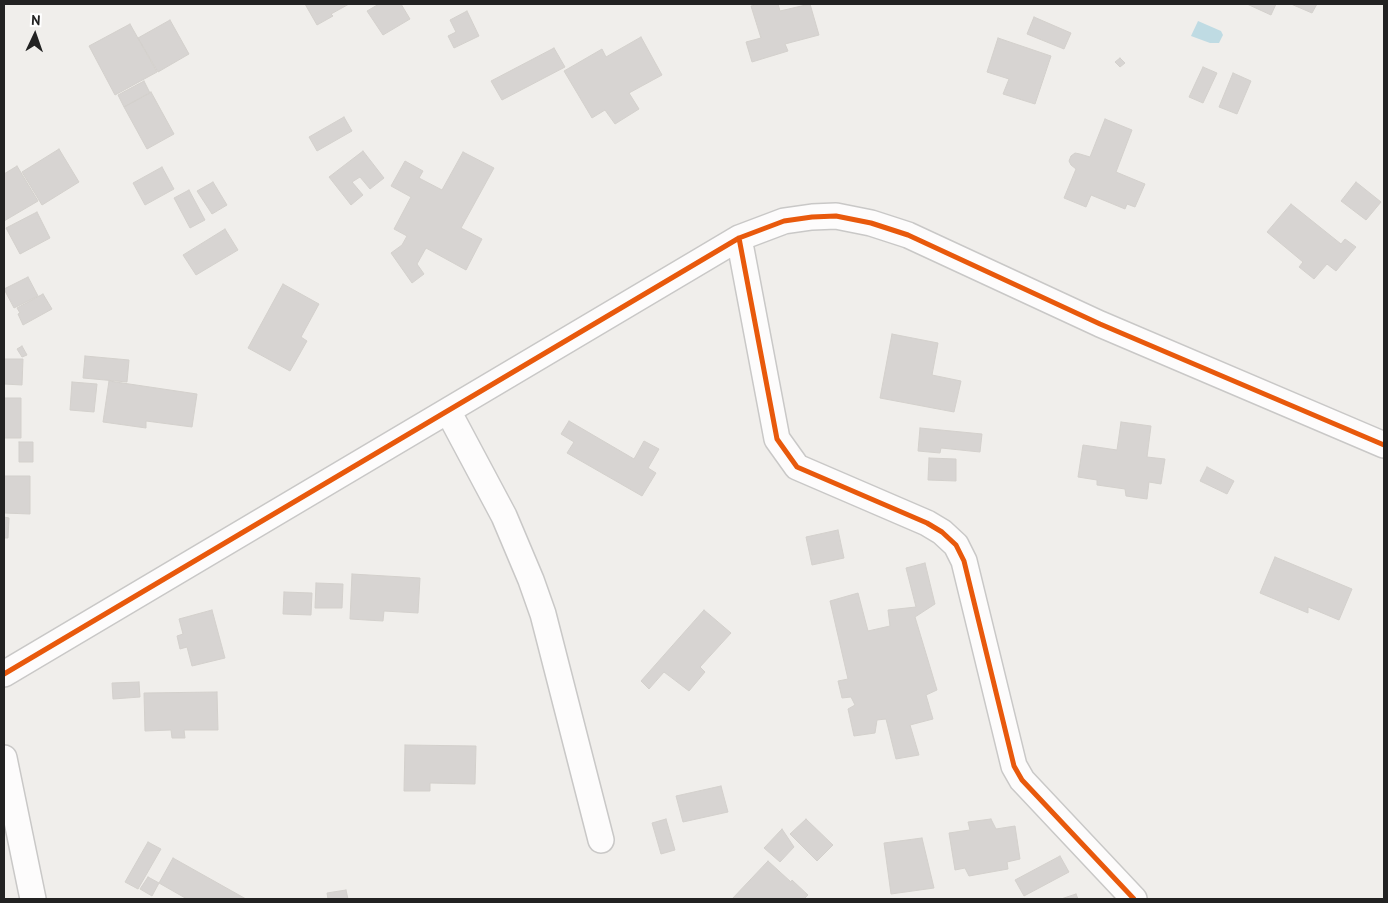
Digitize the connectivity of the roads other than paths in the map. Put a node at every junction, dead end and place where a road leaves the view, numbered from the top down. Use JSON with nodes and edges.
{"nodes":[{"id":1,"x":739,"y":238,"type":"junction"},
{"id":2,"x":448,"y":411,"type":"junction"},
{"id":3,"x":1384,"y":445,"type":"edge"},
{"id":4,"x":4,"y":674,"type":"edge"},
{"id":5,"x":4,"y":758,"type":"edge"},
{"id":6,"x":601,"y":840,"type":"dead end"},
{"id":7,"x":32,"y":899,"type":"edge"},
{"id":8,"x":1134,"y":899,"type":"edge"}],
"edges":[{"from":1,"to":2,"type":"street"},
{"from":1,"to":3,"type":"street"},
{"from":1,"to":8,"type":"street"},
{"from":2,"to":4,"type":"street"},
{"from":2,"to":6,"type":"street"},
{"from":5,"to":7,"type":"street"}]}
